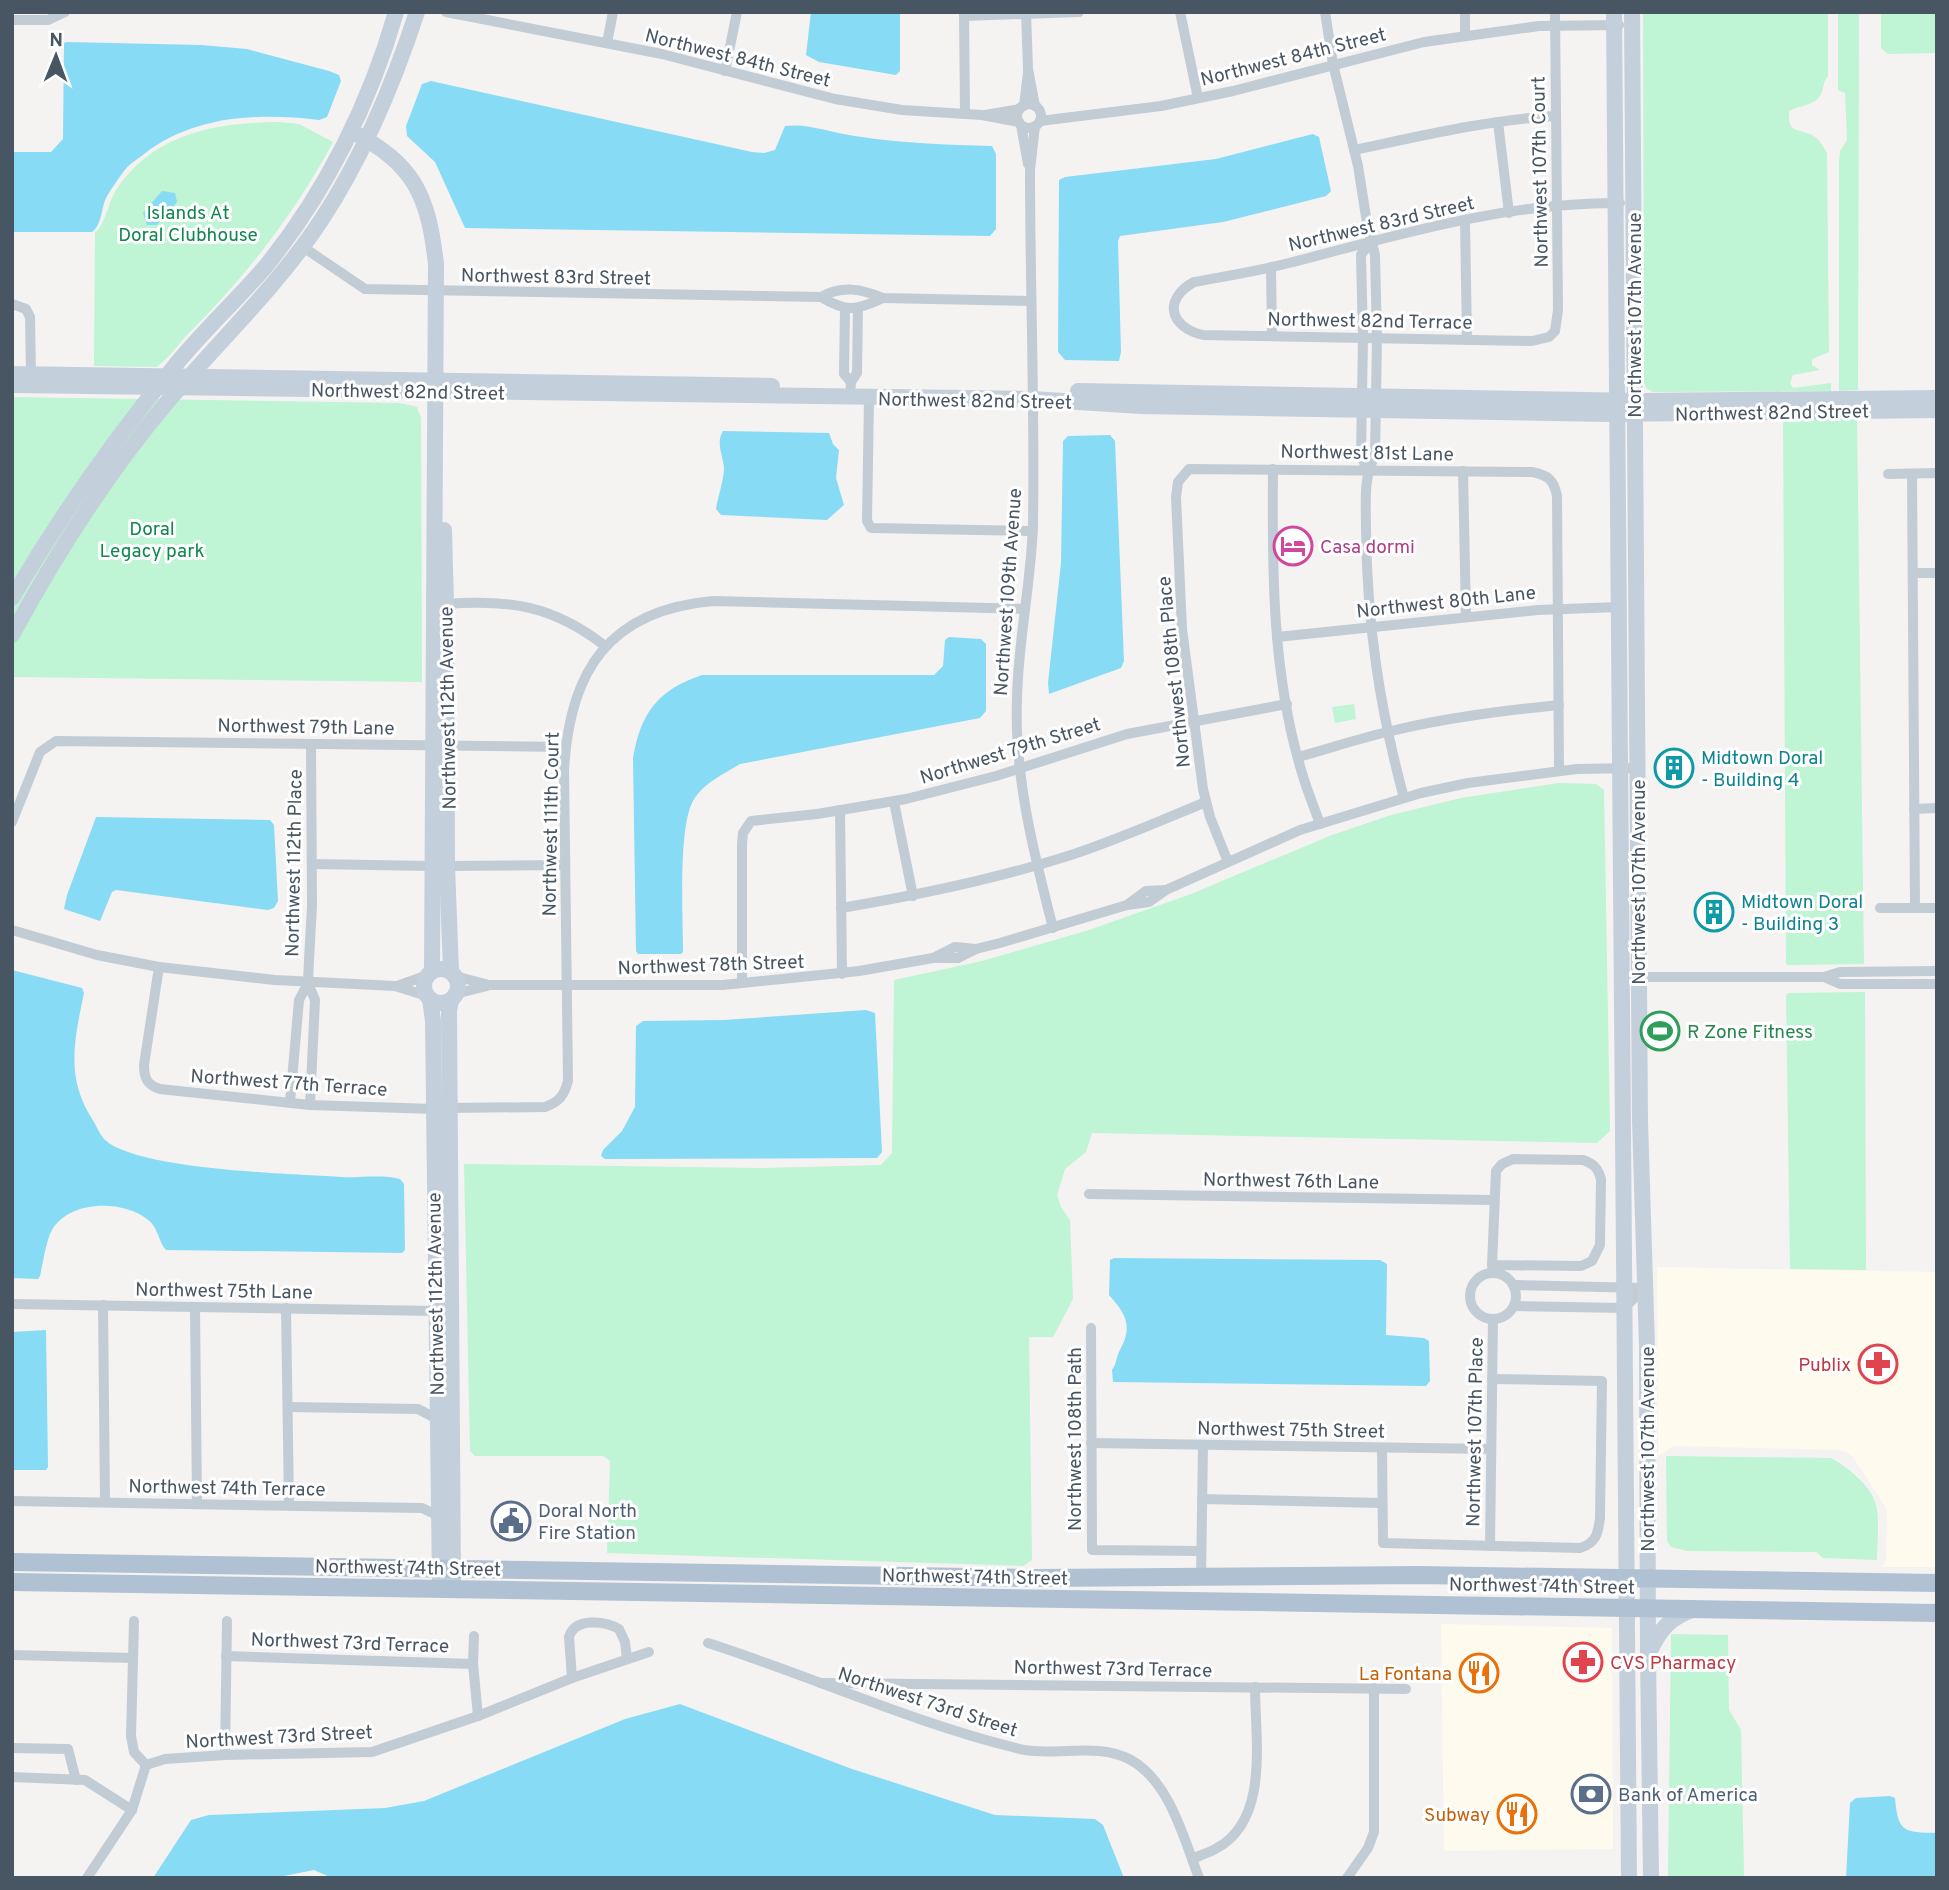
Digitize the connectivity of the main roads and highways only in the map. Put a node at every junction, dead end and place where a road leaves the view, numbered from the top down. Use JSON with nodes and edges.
{"nodes":[{"id":1,"x":12,"y":1562,"type":"edge"},
{"id":2,"x":1314,"y":1577,"type":"junction"},
{"id":3,"x":12,"y":1582,"type":"edge"},
{"id":4,"x":1937,"y":1583,"type":"edge"},
{"id":5,"x":1245,"y":1600,"type":"junction"},
{"id":6,"x":1937,"y":1613,"type":"edge"}],
"edges":[{"from":1,"to":2,"type":"main road","name":"Northwest 74th Street"},
{"from":2,"to":4,"type":"main road","name":"Northwest 74th Street"},
{"from":2,"to":5,"type":"main road"},
{"from":3,"to":5,"type":"main road","name":"Northwest 74th Street"},
{"from":5,"to":6,"type":"main road","name":"Northwest 74th Street"}]}
